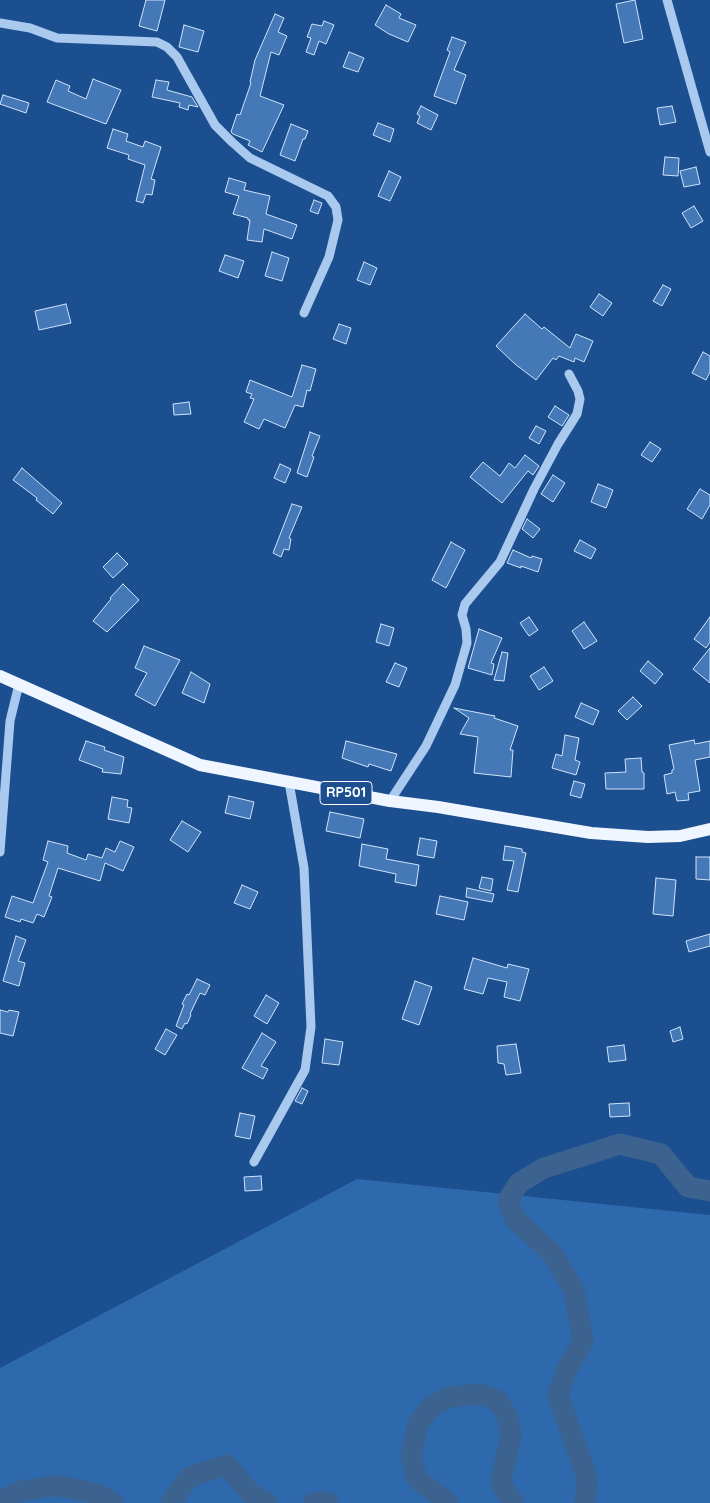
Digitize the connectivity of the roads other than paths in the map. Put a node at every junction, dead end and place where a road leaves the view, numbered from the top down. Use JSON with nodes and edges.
{"nodes":[{"id":1,"x":667,"y":0,"type":"edge"},
{"id":2,"x":0,"y":24,"type":"edge"},
{"id":3,"x":710,"y":152,"type":"edge"},
{"id":4,"x":304,"y":312,"type":"dead end"},
{"id":5,"x":569,"y":374,"type":"dead end"},
{"id":6,"x":0,"y":676,"type":"edge"},
{"id":7,"x":19,"y":684,"type":"junction"},
{"id":8,"x":289,"y":782,"type":"junction"},
{"id":9,"x":390,"y":801,"type":"junction"},
{"id":10,"x":710,"y":829,"type":"edge"},
{"id":11,"x":0,"y":852,"type":"edge"},
{"id":12,"x":254,"y":1162,"type":"dead end"}],
"edges":[{"from":1,"to":3,"type":"street"},
{"from":2,"to":4,"type":"street"},
{"from":5,"to":9,"type":"street"},
{"from":6,"to":7,"type":"main road","number":"RP501"},
{"from":7,"to":8,"type":"main road","number":"RP501"},
{"from":7,"to":11,"type":"street"},
{"from":8,"to":9,"type":"main road","number":"RP501"},
{"from":8,"to":12,"type":"street"},
{"from":9,"to":10,"type":"main road","number":"RP501"}]}
